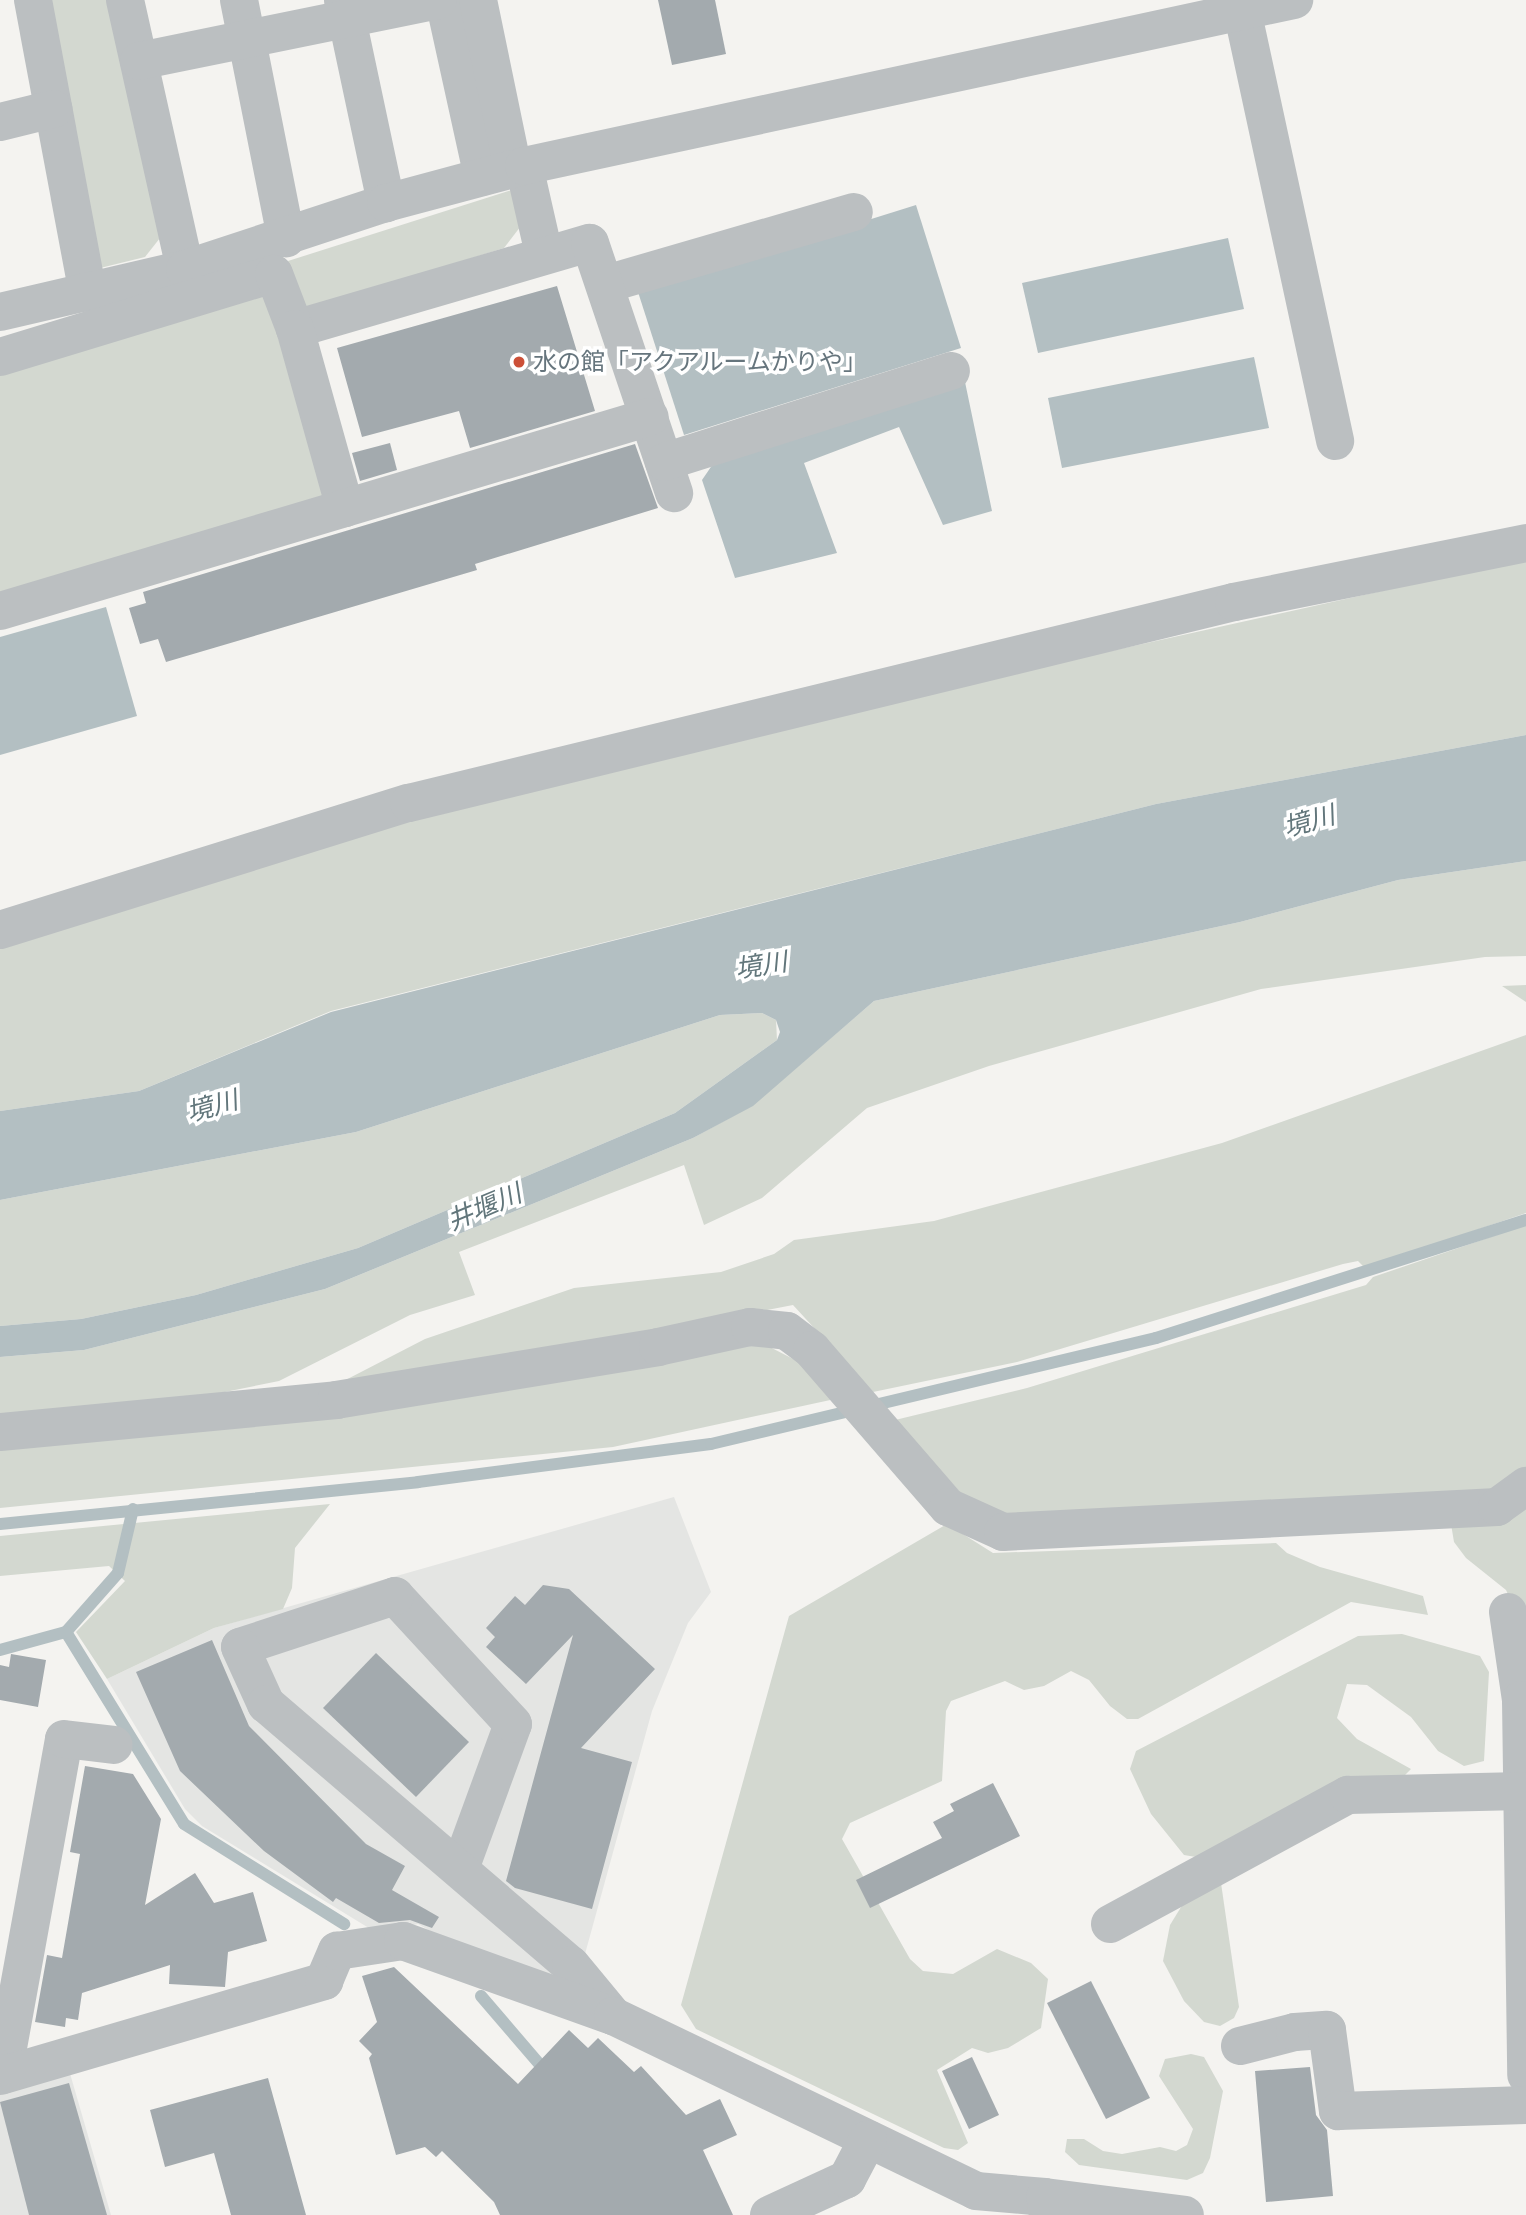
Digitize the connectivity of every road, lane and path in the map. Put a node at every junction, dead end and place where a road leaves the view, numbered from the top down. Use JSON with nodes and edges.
{"nodes":[{"id":1,"x":33,"y":0,"type":"edge"},
{"id":2,"x":125,"y":0,"type":"edge"},
{"id":3,"x":239,"y":0,"type":"edge"},
{"id":4,"x":438,"y":0,"type":"edge"},
{"id":5,"x":444,"y":0,"type":"edge"},
{"id":6,"x":478,"y":0,"type":"edge"},
{"id":7,"x":1294,"y":0,"type":"edge"},
{"id":8,"x":345,"y":10,"type":"edge"},
{"id":9,"x":1242,"y":10,"type":"junction"},
{"id":10,"x":246,"y":39,"type":"junction"},
{"id":11,"x":139,"y":61,"type":"junction"},
{"id":12,"x":53,"y":109,"type":"junction"},
{"id":13,"x":0,"y":122,"type":"edge"},
{"id":14,"x":507,"y":171,"type":"junction"},
{"id":15,"x":386,"y":203,"type":"junction"},
{"id":16,"x":854,"y":212,"type":"dead end"},
{"id":17,"x":286,"y":238,"type":"junction"},
{"id":18,"x":544,"y":254,"type":"junction"},
{"id":19,"x":185,"y":270,"type":"junction"},
{"id":20,"x":606,"y":284,"type":"junction"},
{"id":21,"x":88,"y":293,"type":"junction"},
{"id":22,"x":0,"y":312,"type":"edge"},
{"id":23,"x":295,"y":329,"type":"junction"},
{"id":24,"x":0,"y":358,"type":"edge"},
{"id":25,"x":951,"y":371,"type":"dead end"},
{"id":26,"x":650,"y":417,"type":"junction"},
{"id":27,"x":1335,"y":441,"type":"dead end"},
{"id":28,"x":345,"y":508,"type":"junction"},
{"id":29,"x":1526,"y":543,"type":"edge"},
{"id":30,"x":0,"y":611,"type":"edge"},
{"id":31,"x":0,"y":930,"type":"edge"},
{"id":32,"x":0,"y":1432,"type":"edge"},
{"id":33,"x":1526,"y":1486,"type":"edge"},
{"id":34,"x":1508,"y":1612,"type":"dead end"},
{"id":35,"x":114,"y":1745,"type":"dead end"},
{"id":36,"x":1523,"y":1782,"type":"edge"},
{"id":37,"x":461,"y":1866,"type":"junction"},
{"id":38,"x":1110,"y":1924,"type":"dead end"},
{"id":39,"x":613,"y":2016,"type":"junction"},
{"id":40,"x":1240,"y":2046,"type":"dead end"},
{"id":41,"x":2,"y":2075,"type":"edge"},
{"id":42,"x":1526,"y":2075,"type":"edge"},
{"id":43,"x":1526,"y":2105,"type":"edge"},
{"id":44,"x":868,"y":2139,"type":"junction"},
{"id":45,"x":1047,"y":2206,"type":"edge"},
{"id":46,"x":769,"y":2215,"type":"edge"},
{"id":47,"x":1185,"y":2215,"type":"edge"}],
"edges":[{"from":1,"to":12,"type":"street"},
{"from":2,"to":11,"type":"street"},
{"from":3,"to":10,"type":"street"},
{"from":4,"to":8,"type":"street"},
{"from":5,"to":14,"type":"street"},
{"from":6,"to":14,"type":"street"},
{"from":7,"to":9,"type":"street"},
{"from":8,"to":10,"type":"street"},
{"from":8,"to":15,"type":"street"},
{"from":9,"to":14,"type":"street"},
{"from":9,"to":27,"type":"street"},
{"from":10,"to":11,"type":"street"},
{"from":10,"to":17,"type":"street"},
{"from":11,"to":19,"type":"street"},
{"from":12,"to":13,"type":"street"},
{"from":12,"to":21,"type":"street"},
{"from":14,"to":15,"type":"street"},
{"from":14,"to":18,"type":"street"},
{"from":15,"to":17,"type":"street"},
{"from":16,"to":20,"type":"street"},
{"from":17,"to":19,"type":"street"},
{"from":18,"to":20,"type":"street"},
{"from":18,"to":23,"type":"street"},
{"from":19,"to":21,"type":"street"},
{"from":20,"to":26,"type":"street"},
{"from":21,"to":22,"type":"street"},
{"from":23,"to":24,"type":"street"},
{"from":23,"to":28,"type":"street"},
{"from":25,"to":26,"type":"street"},
{"from":26,"to":28,"type":"street"},
{"from":28,"to":30,"type":"street"},
{"from":29,"to":31,"type":"street"},
{"from":32,"to":33,"type":"street"},
{"from":34,"to":36,"type":"street"},
{"from":35,"to":41,"type":"street"},
{"from":36,"to":38,"type":"street"},
{"from":36,"to":42,"type":"street"},
{"from":37,"to":37,"type":"street"},
{"from":37,"to":39,"type":"street"},
{"from":39,"to":41,"type":"street"},
{"from":39,"to":44,"type":"street"},
{"from":40,"to":43,"type":"street"},
{"from":44,"to":45,"type":"street"},
{"from":44,"to":46,"type":"street"},
{"from":45,"to":47,"type":"street"}]}
